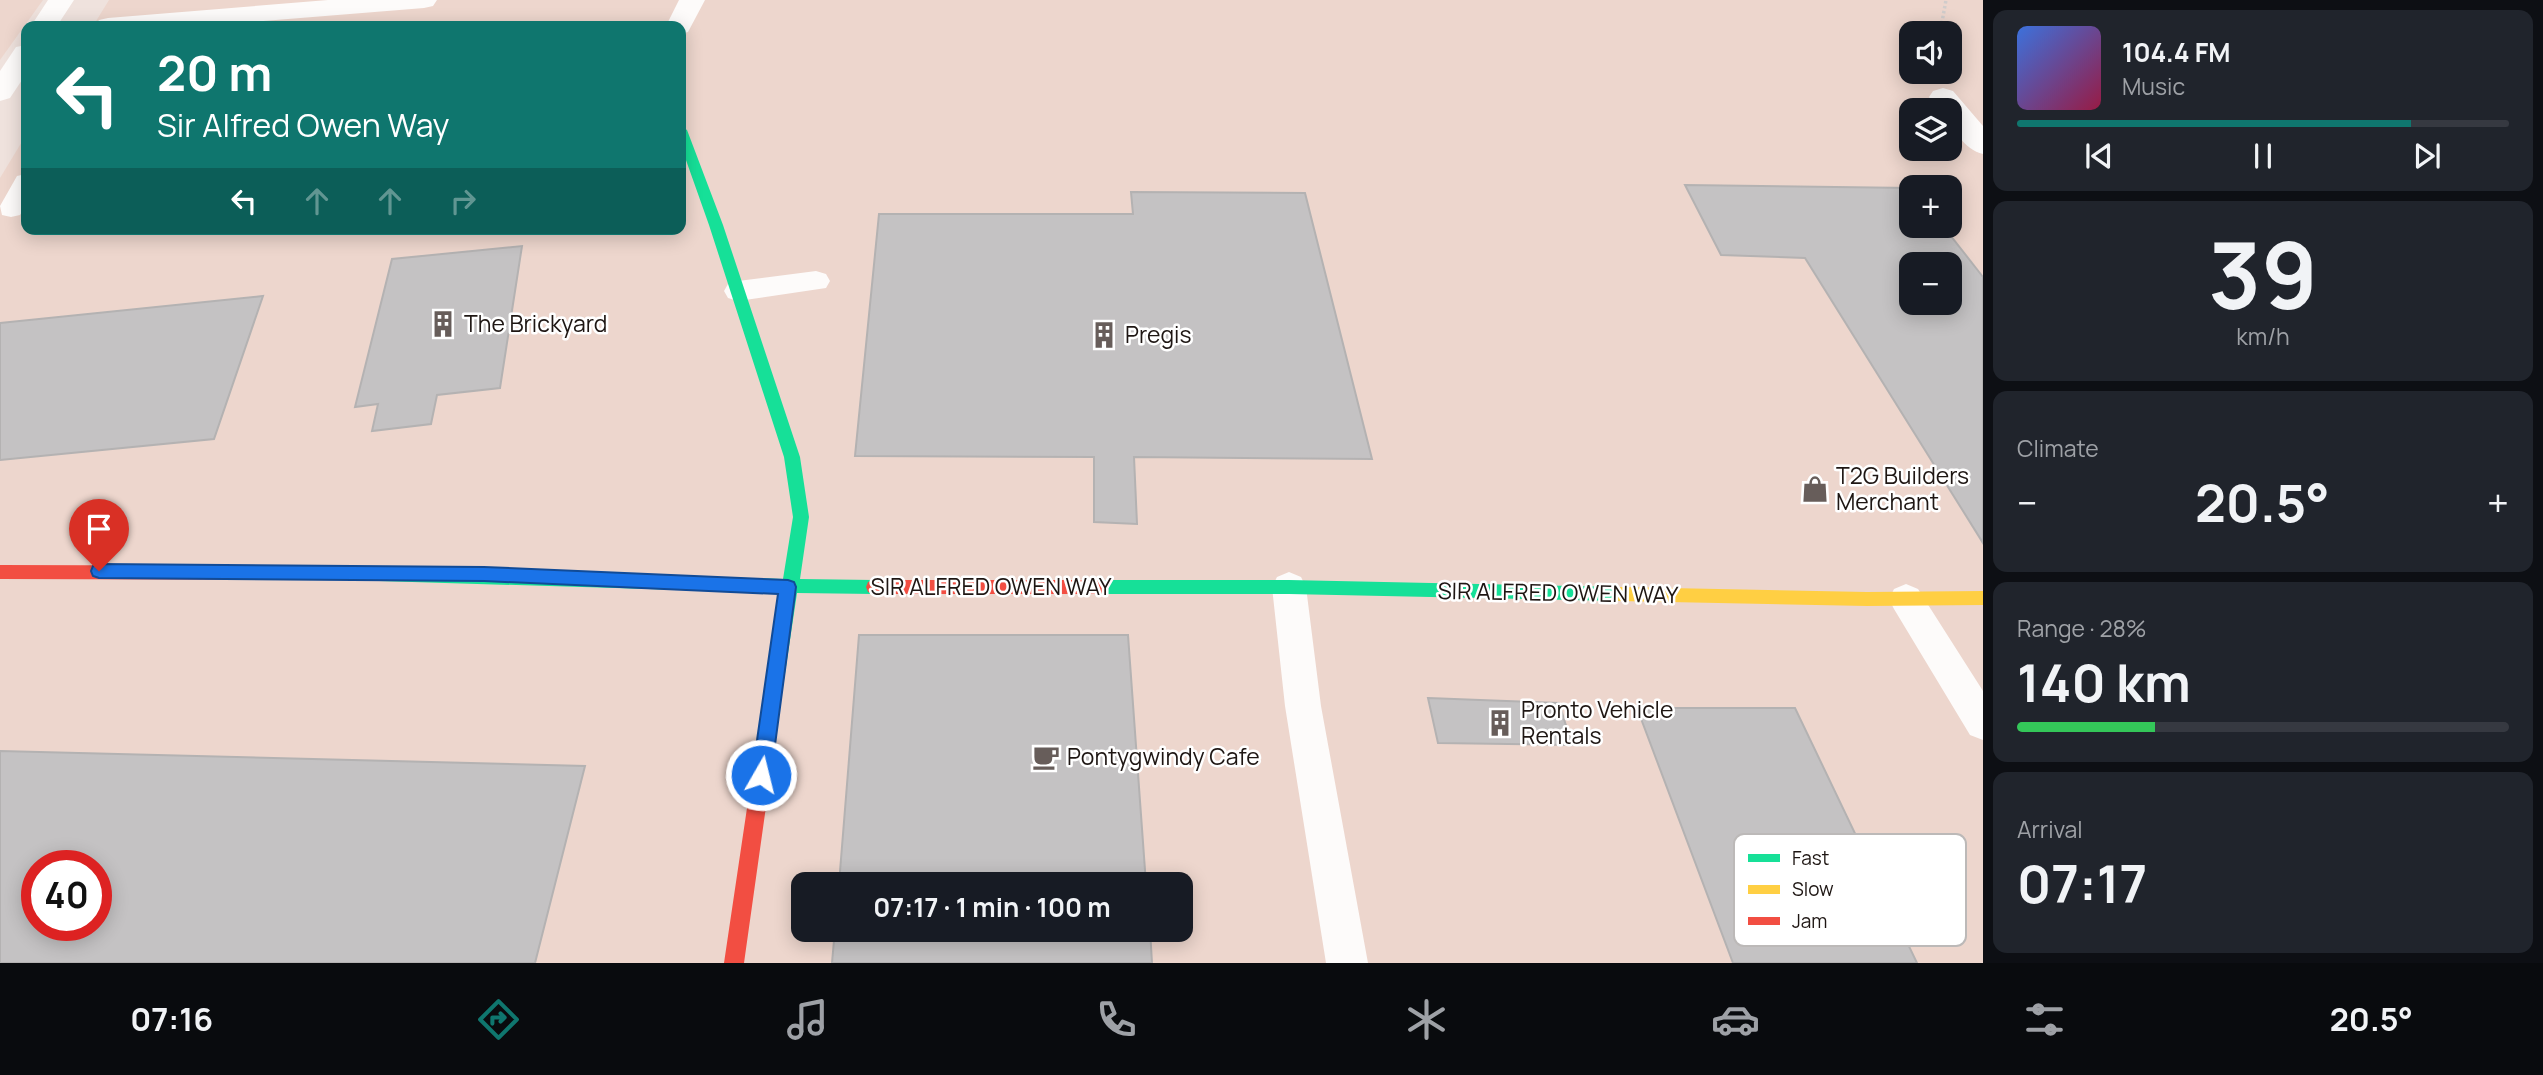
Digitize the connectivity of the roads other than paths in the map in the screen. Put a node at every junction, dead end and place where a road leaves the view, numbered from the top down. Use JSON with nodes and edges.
{"nodes":[{"id":1,"x":61,"y":0,"type":"edge"},
{"id":2,"x":424,"y":0,"type":"edge"},
{"id":3,"x":692,"y":0,"type":"edge"},
{"id":4,"x":47,"y":21,"type":"edge"},
{"id":5,"x":176,"y":21,"type":"edge"},
{"id":6,"x":682,"y":21,"type":"edge"},
{"id":7,"x":21,"y":60,"type":"edge"},
{"id":8,"x":0,"y":92,"type":"edge"},
{"id":9,"x":1943,"y":97,"type":"dead end"},
{"id":10,"x":686,"y":144,"type":"edge"},
{"id":11,"x":1983,"y":145,"type":"edge"},
{"id":12,"x":21,"y":191,"type":"edge"},
{"id":13,"x":11,"y":209,"type":"dead end"},
{"id":14,"x":816,"y":281,"type":"dead end"},
{"id":15,"x":738,"y":291,"type":"junction"},
{"id":16,"x":0,"y":572,"type":"edge"},
{"id":17,"x":788,"y":587,"type":"junction"},
{"id":18,"x":1289,"y":587,"type":"junction"},
{"id":19,"x":1983,"y":598,"type":"edge"},
{"id":20,"x":1906,"y":599,"type":"junction"},
{"id":21,"x":1983,"y":723,"type":"edge"},
{"id":22,"x":734,"y":963,"type":"edge"},
{"id":23,"x":1347,"y":963,"type":"edge"}],
"edges":[{"from":1,"to":4,"type":"street"},
{"from":2,"to":5,"type":"street"},
{"from":3,"to":6,"type":"street"},
{"from":7,"to":8,"type":"street"},
{"from":9,"to":11,"type":"street"},
{"from":10,"to":15,"type":"street"},
{"from":12,"to":13,"type":"lane"},
{"from":14,"to":15,"type":"lane"},
{"from":15,"to":17,"type":"street"},
{"from":16,"to":17,"type":"street","name":"SIR ALFRED OWEN WAY"},
{"from":17,"to":18,"type":"street","name":"SIR ALFRED OWEN WAY"},
{"from":17,"to":22,"type":"street"},
{"from":18,"to":20,"type":"street","name":"SIR ALFRED OWEN WAY"},
{"from":18,"to":23,"type":"lane"},
{"from":19,"to":20,"type":"street","name":"SIR ALFRED OWEN WAY"},
{"from":20,"to":21,"type":"lane"}]}
